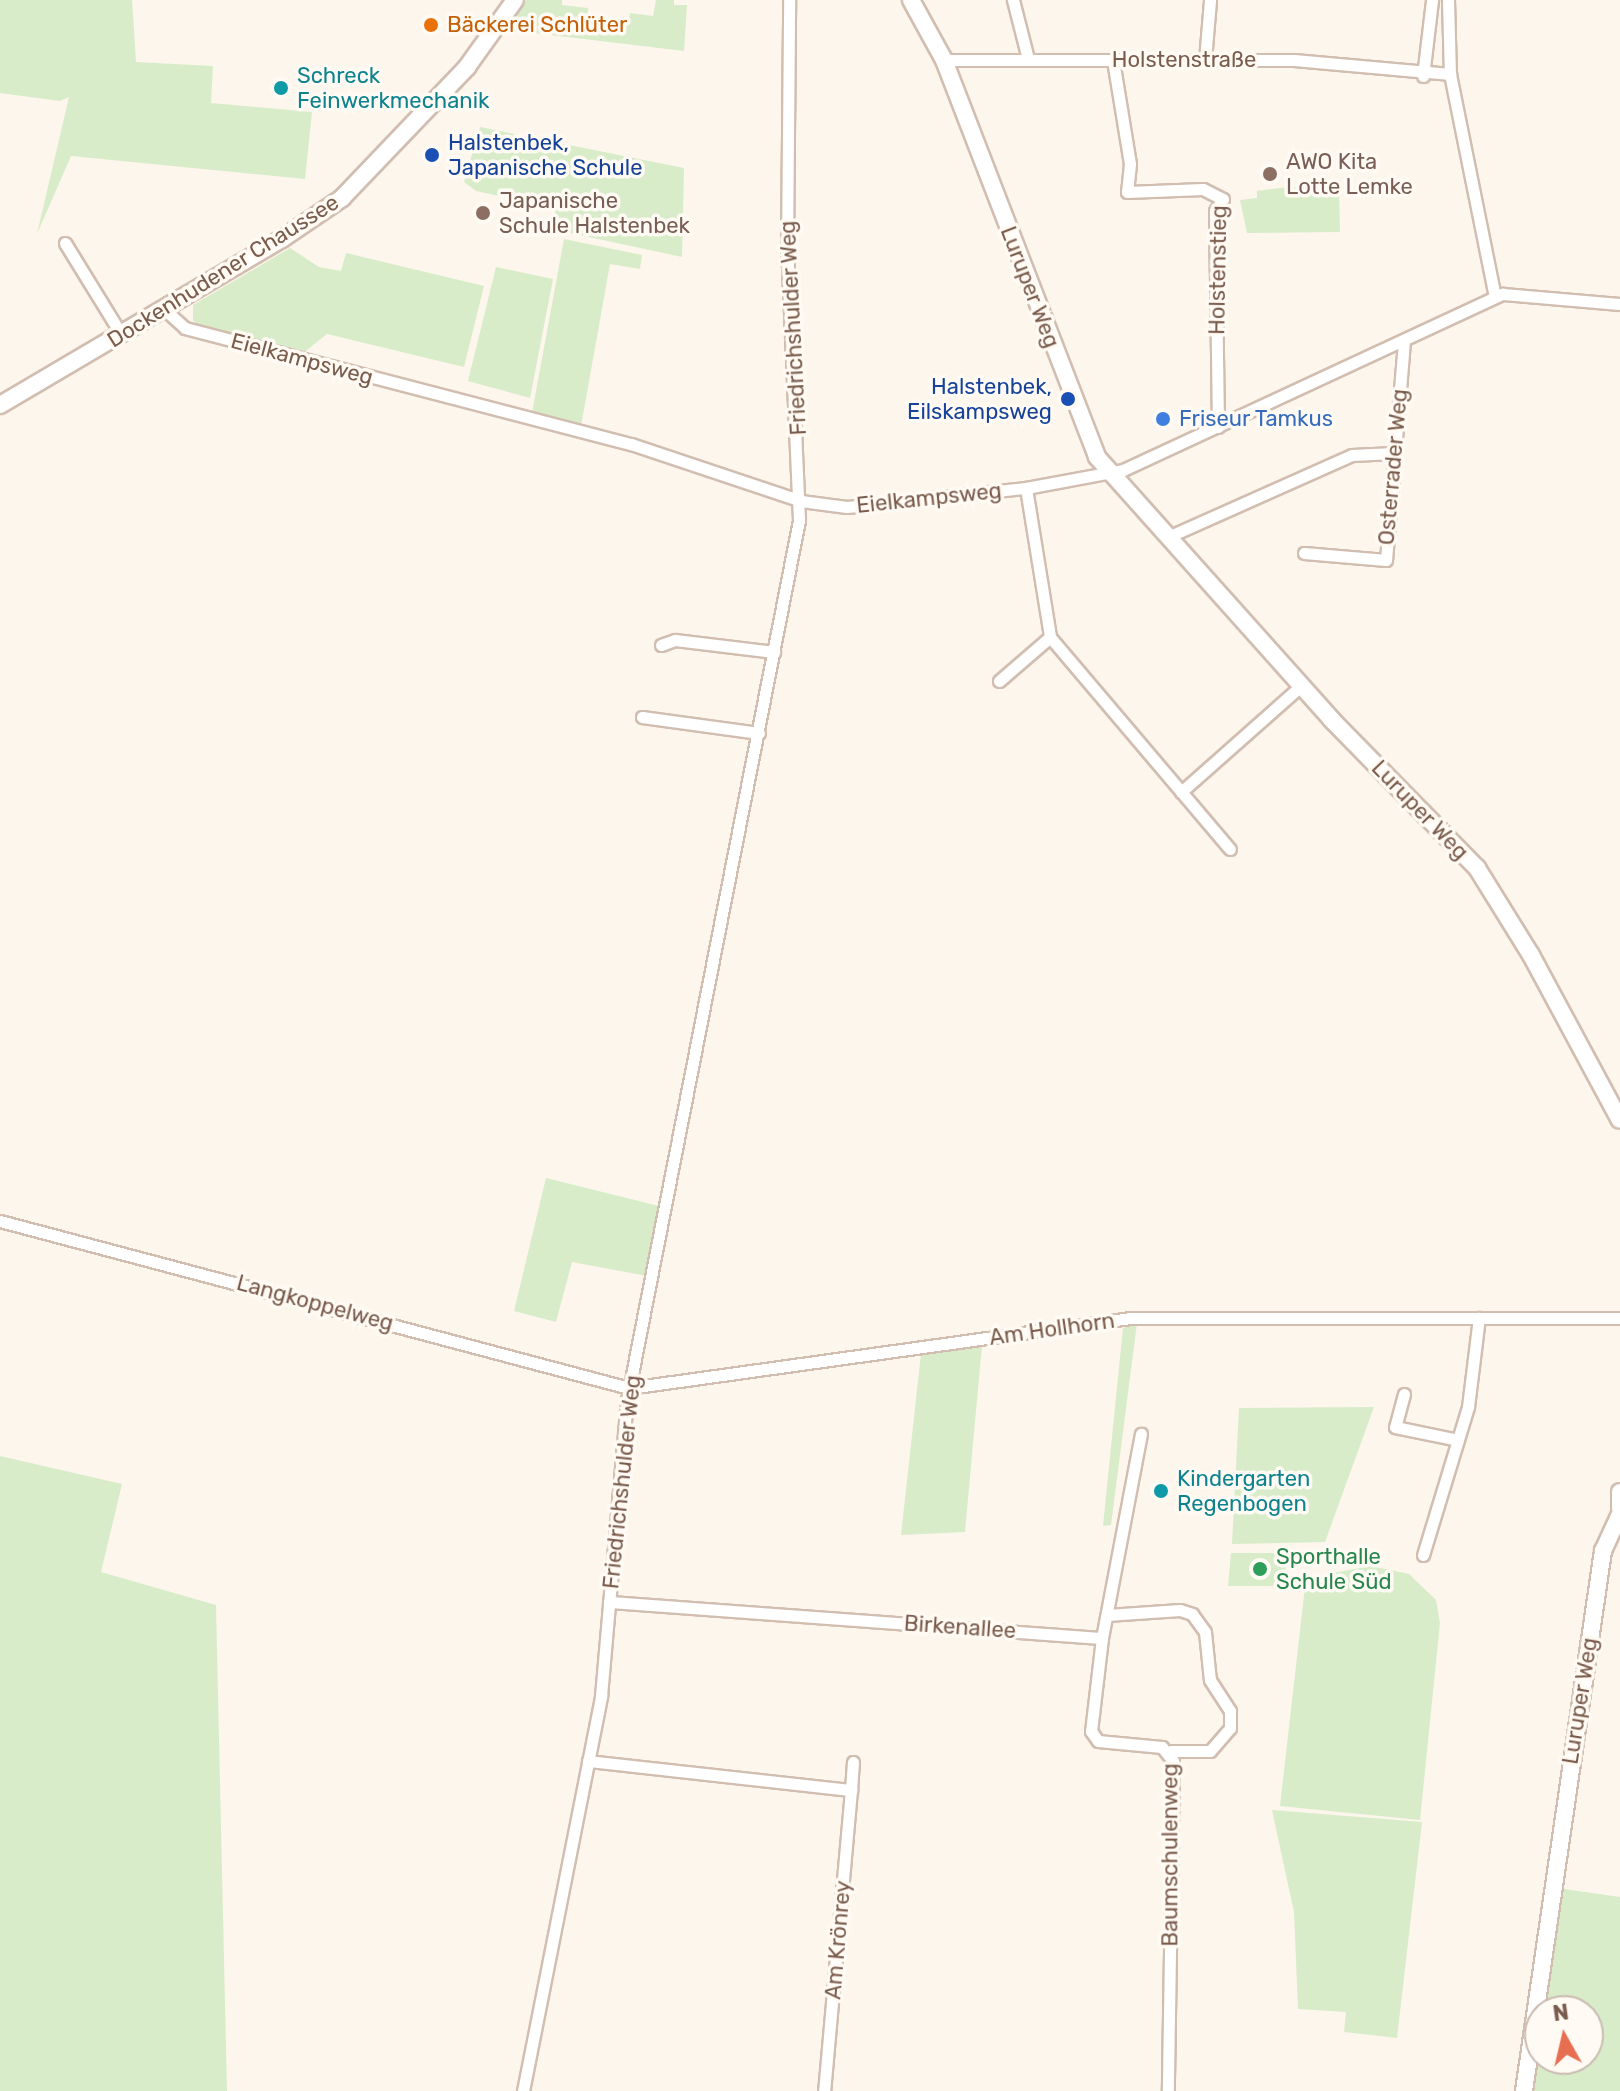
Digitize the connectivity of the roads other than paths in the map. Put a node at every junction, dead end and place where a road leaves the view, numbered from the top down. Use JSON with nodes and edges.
{"nodes":[{"id":1,"x":515,"y":0,"type":"edge"},
{"id":2,"x":789,"y":0,"type":"edge"},
{"id":3,"x":911,"y":0,"type":"edge"},
{"id":4,"x":1013,"y":0,"type":"edge"},
{"id":5,"x":1210,"y":0,"type":"edge"},
{"id":6,"x":1432,"y":0,"type":"edge"},
{"id":7,"x":1448,"y":0,"type":"edge"},
{"id":8,"x":1028,"y":59,"type":"junction"},
{"id":9,"x":944,"y":60,"type":"junction"},
{"id":10,"x":1113,"y":60,"type":"junction"},
{"id":11,"x":1205,"y":60,"type":"junction"},
{"id":12,"x":1450,"y":74,"type":"junction"},
{"id":13,"x":1423,"y":76,"type":"junction"},
{"id":14,"x":65,"y":243,"type":"dead end"},
{"id":15,"x":1495,"y":297,"type":"junction"},
{"id":16,"x":1620,"y":304,"type":"edge"},
{"id":17,"x":164,"y":309,"type":"junction"},
{"id":18,"x":121,"y":334,"type":"junction"},
{"id":19,"x":1404,"y":340,"type":"junction"},
{"id":20,"x":0,"y":405,"type":"edge"},
{"id":21,"x":1218,"y":427,"type":"junction"},
{"id":22,"x":1394,"y":453,"type":"junction"},
{"id":23,"x":1109,"y":473,"type":"junction"},
{"id":24,"x":1026,"y":488,"type":"junction"},
{"id":25,"x":801,"y":501,"type":"junction"},
{"id":26,"x":1170,"y":536,"type":"junction"},
{"id":27,"x":1304,"y":553,"type":"dead end"},
{"id":28,"x":1050,"y":637,"type":"junction"},
{"id":29,"x":661,"y":645,"type":"dead end"},
{"id":30,"x":774,"y":652,"type":"junction"},
{"id":31,"x":999,"y":681,"type":"dead end"},
{"id":32,"x":1301,"y":686,"type":"junction"},
{"id":33,"x":642,"y":717,"type":"dead end"},
{"id":34,"x":759,"y":733,"type":"junction"},
{"id":35,"x":1181,"y":792,"type":"junction"},
{"id":36,"x":1230,"y":849,"type":"dead end"},
{"id":37,"x":1620,"y":1120,"type":"edge"},
{"id":38,"x":0,"y":1221,"type":"edge"},
{"id":39,"x":1479,"y":1318,"type":"junction"},
{"id":40,"x":1620,"y":1318,"type":"edge"},
{"id":41,"x":629,"y":1388,"type":"junction"},
{"id":42,"x":1404,"y":1394,"type":"dead end"},
{"id":43,"x":1141,"y":1434,"type":"dead end"},
{"id":44,"x":1458,"y":1440,"type":"junction"},
{"id":45,"x":1620,"y":1492,"type":"edge"},
{"id":46,"x":1620,"y":1511,"type":"edge"},
{"id":47,"x":1423,"y":1555,"type":"dead end"},
{"id":48,"x":609,"y":1602,"type":"junction"},
{"id":49,"x":1107,"y":1615,"type":"junction"},
{"id":50,"x":1102,"y":1638,"type":"junction"},
{"id":51,"x":1171,"y":1751,"type":"junction"},
{"id":52,"x":588,"y":1761,"type":"junction"},
{"id":53,"x":853,"y":1762,"type":"dead end"},
{"id":54,"x":851,"y":1790,"type":"junction"},
{"id":55,"x":523,"y":2091,"type":"edge"},
{"id":56,"x":824,"y":2091,"type":"edge"},
{"id":57,"x":1168,"y":2091,"type":"edge"},
{"id":58,"x":1524,"y":2091,"type":"edge"}],
"edges":[{"from":1,"to":17,"type":"street","name":"Dockenhudener Chaussee"},
{"from":2,"to":25,"type":"street","name":"Friedrichshulder Weg"},
{"from":3,"to":9,"type":"street","name":"Luruper Weg"},
{"from":4,"to":8,"type":"street"},
{"from":5,"to":11,"type":"street"},
{"from":6,"to":13,"type":"street"},
{"from":7,"to":12,"type":"street"},
{"from":8,"to":9,"type":"street","name":"Holstenstraße"},
{"from":8,"to":10,"type":"street","name":"Holstenstraße"},
{"from":9,"to":23,"type":"street","name":"Luruper Weg"},
{"from":10,"to":11,"type":"street","name":"Holstenstraße"},
{"from":10,"to":21,"type":"street","name":"Holstenstieg"},
{"from":11,"to":13,"type":"street","name":"Holstenstraße"},
{"from":12,"to":13,"type":"street","name":"Holstenstraße"},
{"from":12,"to":15,"type":"street"},
{"from":14,"to":18,"type":"street"},
{"from":15,"to":16,"type":"street"},
{"from":15,"to":19,"type":"street","name":"Eielkampsweg"},
{"from":17,"to":18,"type":"street","name":"Dockenhudener Chaussee"},
{"from":17,"to":25,"type":"street","name":"Eielkampsweg"},
{"from":18,"to":20,"type":"street","name":"Dockenhudener Chaussee"},
{"from":19,"to":21,"type":"street","name":"Eielkampsweg"},
{"from":19,"to":22,"type":"street","name":"Osterrader Weg"},
{"from":21,"to":23,"type":"street","name":"Eielkampsweg"},
{"from":22,"to":26,"type":"street"},
{"from":22,"to":27,"type":"street","name":"Osterrader Weg"},
{"from":23,"to":24,"type":"street","name":"Eielkampsweg"},
{"from":23,"to":26,"type":"street","name":"Luruper Weg"},
{"from":24,"to":25,"type":"street","name":"Eielkampsweg"},
{"from":24,"to":28,"type":"street"},
{"from":25,"to":30,"type":"street","name":"Friedrichshulder Weg"},
{"from":26,"to":32,"type":"street","name":"Luruper Weg"},
{"from":28,"to":31,"type":"street"},
{"from":28,"to":35,"type":"street"},
{"from":29,"to":30,"type":"street"},
{"from":30,"to":34,"type":"street","name":"Friedrichshulder Weg"},
{"from":32,"to":35,"type":"street"},
{"from":32,"to":37,"type":"street","name":"Luruper Weg"},
{"from":33,"to":34,"type":"street"},
{"from":34,"to":41,"type":"street","name":"Friedrichshulder Weg"},
{"from":35,"to":36,"type":"street"},
{"from":38,"to":41,"type":"street","name":"Langkoppelweg"},
{"from":39,"to":40,"type":"street","name":"Am Hollhorn"},
{"from":39,"to":41,"type":"street","name":"Am Hollhorn"},
{"from":39,"to":44,"type":"street"},
{"from":41,"to":48,"type":"street","name":"Friedrichshulder Weg"},
{"from":42,"to":44,"type":"street"},
{"from":43,"to":49,"type":"street"},
{"from":44,"to":47,"type":"street"},
{"from":45,"to":46,"type":"street"},
{"from":46,"to":58,"type":"street","name":"Luruper Weg"},
{"from":48,"to":50,"type":"street","name":"Birkenallee"},
{"from":48,"to":52,"type":"street","name":"Friedrichshulder Weg"},
{"from":49,"to":50,"type":"street"},
{"from":49,"to":51,"type":"street"},
{"from":50,"to":51,"type":"street","name":"Baumschulenweg"},
{"from":51,"to":57,"type":"street","name":"Baumschulenweg"},
{"from":52,"to":54,"type":"street"},
{"from":52,"to":55,"type":"street","name":"Friedrichshulder Weg"},
{"from":53,"to":54,"type":"street","name":"Am Krönrey"},
{"from":54,"to":56,"type":"street","name":"Am Krönrey"}]}
